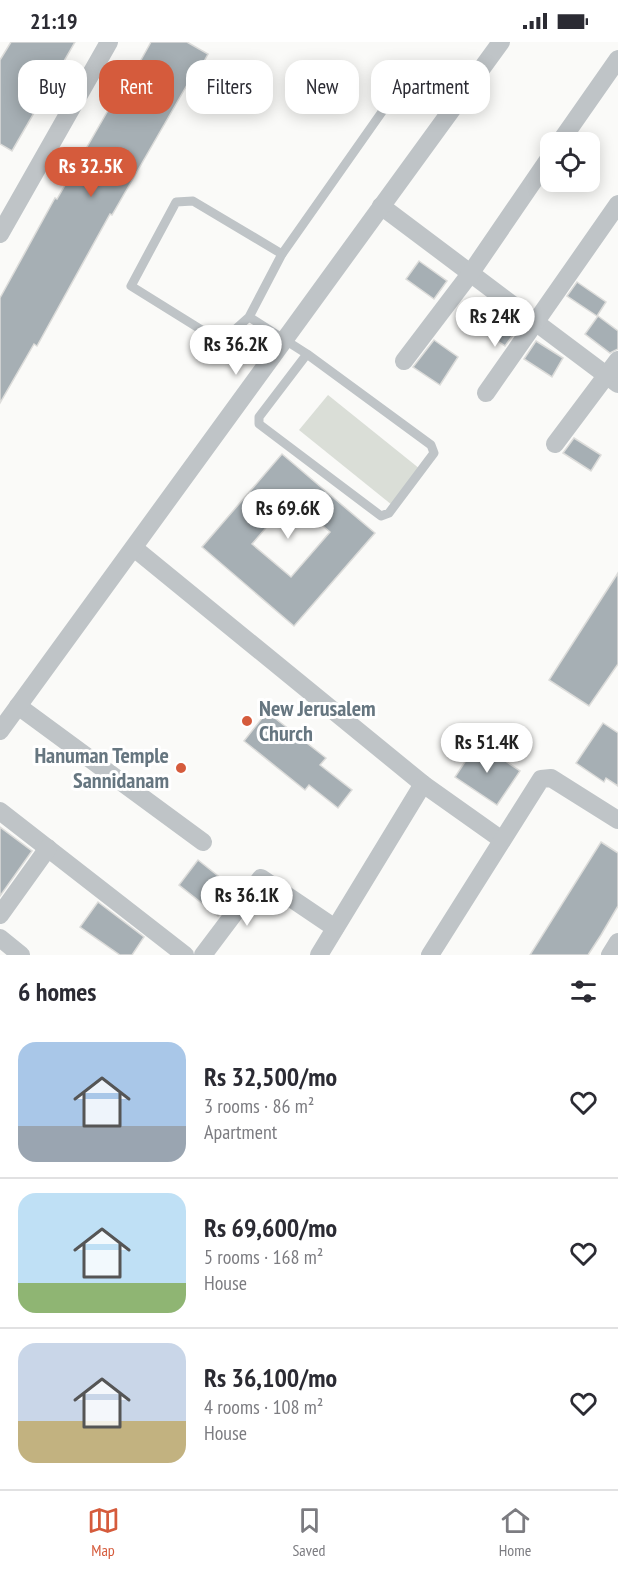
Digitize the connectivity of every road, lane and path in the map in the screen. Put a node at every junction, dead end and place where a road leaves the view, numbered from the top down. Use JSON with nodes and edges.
{"nodes":[{"id":1,"x":109,"y":42,"type":"edge"},
{"id":2,"x":501,"y":42,"type":"edge"},
{"id":3,"x":618,"y":59,"type":"edge"},
{"id":4,"x":380,"y":114,"type":"edge"},
{"id":5,"x":567,"y":132,"type":"edge"},
{"id":6,"x":540,"y":172,"type":"edge"},
{"id":7,"x":618,"y":204,"type":"edge"},
{"id":8,"x":381,"y":206,"type":"junction"},
{"id":9,"x":0,"y":234,"type":"edge"},
{"id":10,"x":282,"y":254,"type":"junction"},
{"id":11,"x":470,"y":274,"type":"junction"},
{"id":12,"x":249,"y":317,"type":"junction"},
{"id":13,"x":533,"y":322,"type":"junction"},
{"id":14,"x":287,"y":340,"type":"junction"},
{"id":15,"x":307,"y":354,"type":"junction"},
{"id":16,"x":618,"y":360,"type":"edge"},
{"id":17,"x":404,"y":361,"type":"dead end"},
{"id":18,"x":612,"y":380,"type":"edge"},
{"id":19,"x":486,"y":393,"type":"dead end"},
{"id":20,"x":555,"y":444,"type":"dead end"},
{"id":21,"x":134,"y":548,"type":"junction"},
{"id":22,"x":18,"y":706,"type":"junction"},
{"id":23,"x":0,"y":730,"type":"edge"},
{"id":24,"x":423,"y":784,"type":"junction"},
{"id":25,"x":0,"y":811,"type":"edge"},
{"id":26,"x":618,"y":820,"type":"edge"},
{"id":27,"x":502,"y":840,"type":"junction"},
{"id":28,"x":203,"y":842,"type":"dead end"},
{"id":29,"x":48,"y":848,"type":"junction"},
{"id":30,"x":0,"y":915,"type":"edge"},
{"id":31,"x":335,"y":928,"type":"junction"},
{"id":32,"x":0,"y":938,"type":"edge"},
{"id":33,"x":618,"y":942,"type":"edge"},
{"id":34,"x":21,"y":955,"type":"edge"},
{"id":35,"x":185,"y":955,"type":"edge"},
{"id":36,"x":203,"y":955,"type":"edge"},
{"id":37,"x":319,"y":955,"type":"edge"},
{"id":38,"x":430,"y":955,"type":"edge"},
{"id":39,"x":610,"y":955,"type":"edge"}],
"edges":[{"from":1,"to":9,"type":"street"},
{"from":2,"to":8,"type":"street"},
{"from":3,"to":5,"type":"street"},
{"from":4,"to":10,"type":"lane"},
{"from":6,"to":11,"type":"street"},
{"from":7,"to":13,"type":"street"},
{"from":8,"to":11,"type":"street"},
{"from":8,"to":14,"type":"street"},
{"from":10,"to":12,"type":"lane"},
{"from":10,"to":12,"type":"lane"},
{"from":11,"to":13,"type":"street"},
{"from":11,"to":17,"type":"street"},
{"from":12,"to":14,"type":"lane"},
{"from":13,"to":18,"type":"street"},
{"from":13,"to":19,"type":"street"},
{"from":14,"to":15,"type":"lane"},
{"from":14,"to":21,"type":"street"},
{"from":15,"to":15,"type":"lane"},
{"from":16,"to":18,"type":"street"},
{"from":18,"to":20,"type":"street"},
{"from":21,"to":22,"type":"street"},
{"from":21,"to":24,"type":"street"},
{"from":22,"to":23,"type":"street"},
{"from":22,"to":28,"type":"street"},
{"from":24,"to":27,"type":"street"},
{"from":24,"to":31,"type":"street"},
{"from":25,"to":29,"type":"street"},
{"from":26,"to":27,"type":"street"},
{"from":27,"to":38,"type":"street"},
{"from":29,"to":30,"type":"street"},
{"from":29,"to":35,"type":"street"},
{"from":31,"to":36,"type":"street"},
{"from":31,"to":37,"type":"street"},
{"from":32,"to":34,"type":"street"},
{"from":33,"to":39,"type":"street"}]}
